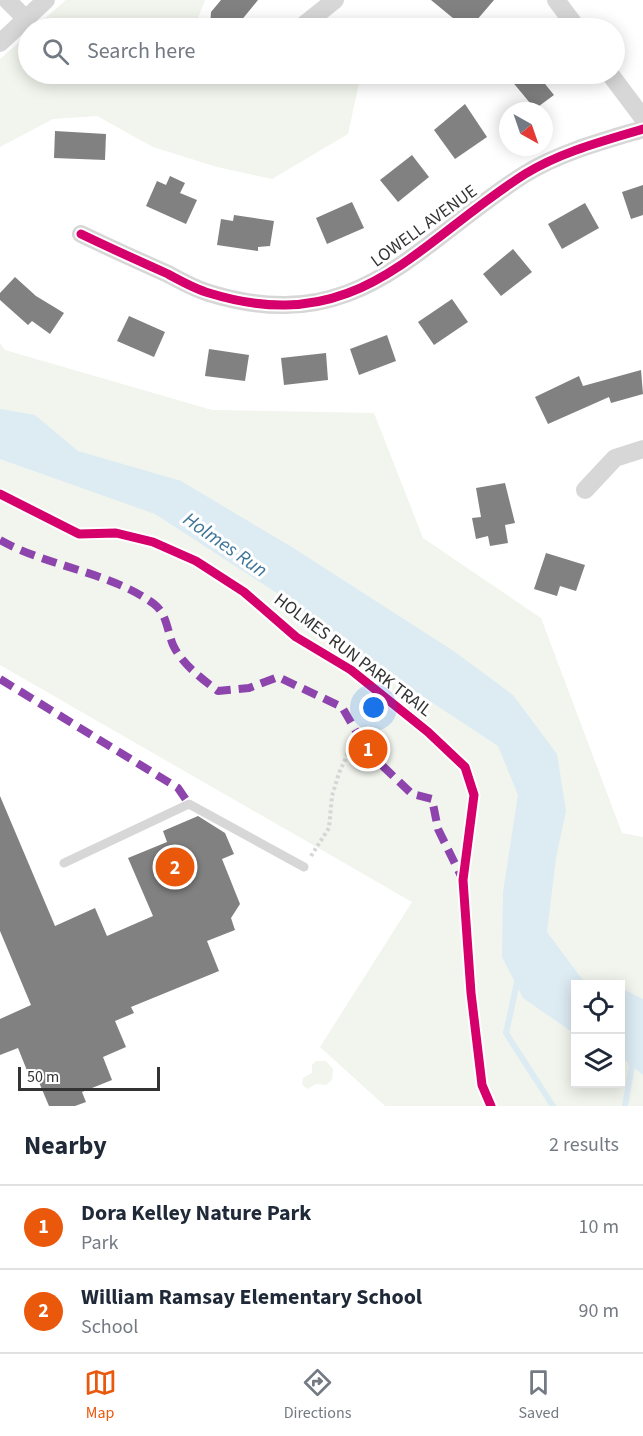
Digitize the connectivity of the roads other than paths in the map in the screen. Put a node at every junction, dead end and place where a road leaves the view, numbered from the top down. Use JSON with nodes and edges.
{"nodes":[{"id":1,"x":7,"y":0,"type":"edge"},
{"id":2,"x":46,"y":0,"type":"edge"},
{"id":3,"x":335,"y":0,"type":"edge"},
{"id":4,"x":556,"y":0,"type":"edge"},
{"id":5,"x":25,"y":18,"type":"edge"},
{"id":6,"x":27,"y":18,"type":"edge"},
{"id":7,"x":312,"y":18,"type":"edge"},
{"id":8,"x":570,"y":18,"type":"edge"},
{"id":9,"x":18,"y":26,"type":"edge"},
{"id":10,"x":0,"y":43,"type":"edge"},
{"id":11,"x":618,"y":84,"type":"edge"},
{"id":12,"x":643,"y":118,"type":"edge"},
{"id":13,"x":643,"y":129,"type":"edge"},
{"id":14,"x":81,"y":234,"type":"dead end"},
{"id":15,"x":643,"y":449,"type":"edge"},
{"id":16,"x":585,"y":490,"type":"dead end"},
{"id":17,"x":64,"y":863,"type":"dead end"},
{"id":18,"x":304,"y":867,"type":"road end"}],
"edges":[{"from":1,"to":5,"type":"street"},
{"from":2,"to":6,"type":"street"},
{"from":3,"to":7,"type":"street"},
{"from":4,"to":8,"type":"street"},
{"from":9,"to":10,"type":"street"},
{"from":11,"to":12,"type":"street"},
{"from":13,"to":14,"type":"street","name":"LOWELL AVENUE"},
{"from":15,"to":16,"type":"street"},
{"from":17,"to":18,"type":"lane"}]}
